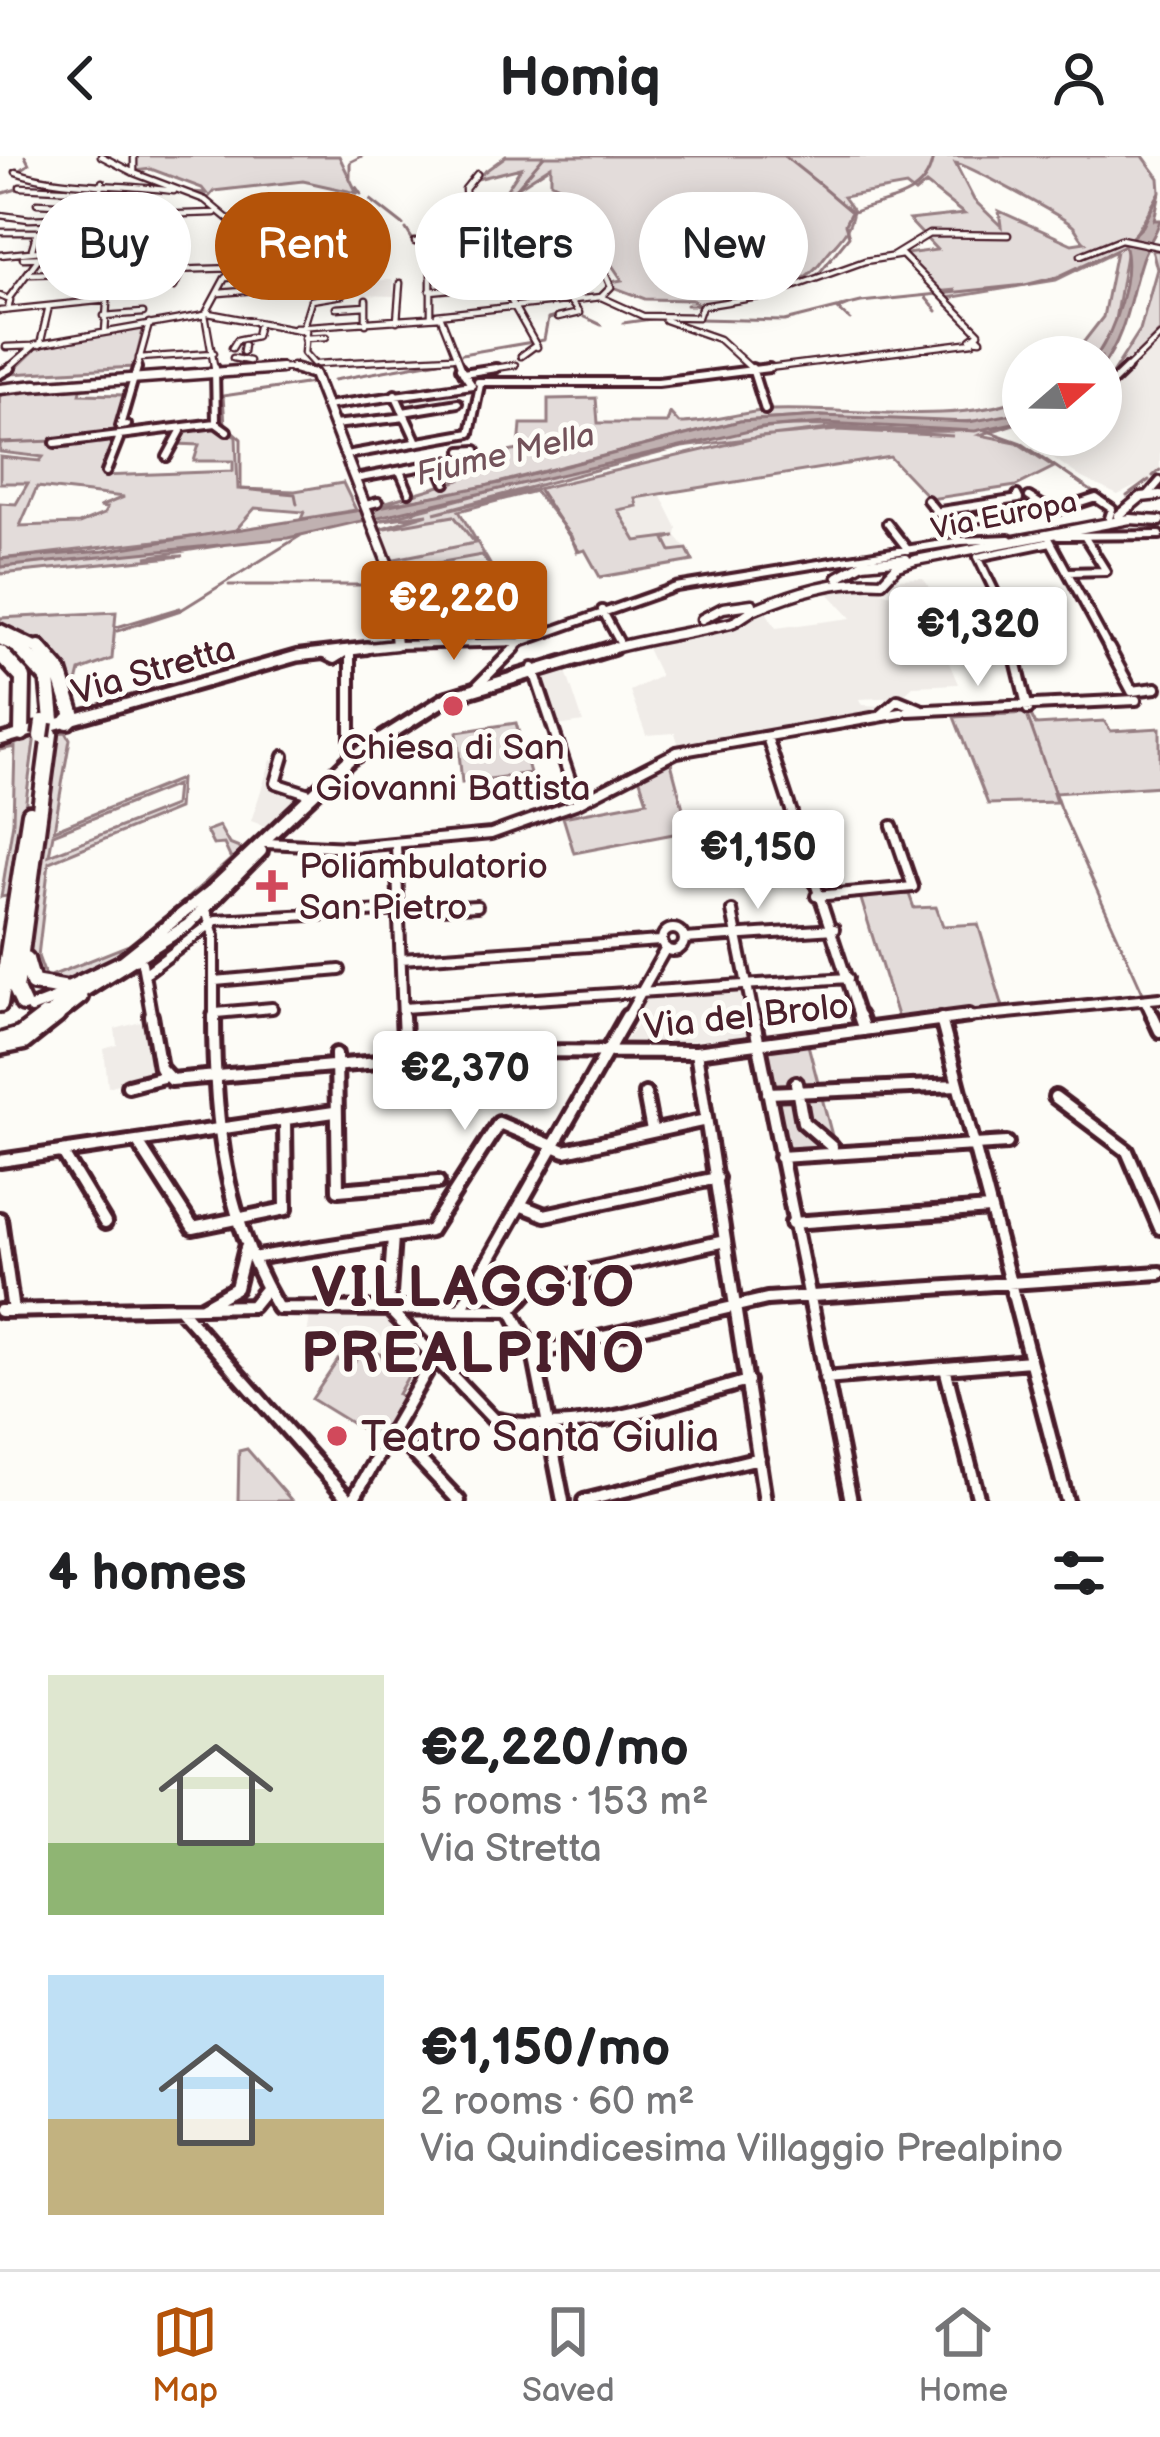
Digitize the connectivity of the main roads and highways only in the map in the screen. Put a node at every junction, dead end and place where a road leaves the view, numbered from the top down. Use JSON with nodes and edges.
{"nodes":[{"id":1,"x":1160,"y":494,"type":"edge"},
{"id":2,"x":1136,"y":505,"type":"junction"},
{"id":3,"x":1156,"y":520,"type":"edge"},
{"id":4,"x":873,"y":561,"type":"junction"},
{"id":5,"x":854,"y":567,"type":"junction"},
{"id":6,"x":889,"y":572,"type":"junction"},
{"id":7,"x":868,"y":582,"type":"junction"},
{"id":8,"x":732,"y":607,"type":"junction"},
{"id":9,"x":717,"y":612,"type":"junction"},
{"id":10,"x":742,"y":618,"type":"junction"},
{"id":11,"x":726,"y":623,"type":"junction"},
{"id":12,"x":0,"y":630,"type":"edge"},
{"id":13,"x":0,"y":646,"type":"edge"},
{"id":14,"x":537,"y":667,"type":"junction"},
{"id":15,"x":51,"y":727,"type":"junction"},
{"id":16,"x":22,"y":733,"type":"road end"},
{"id":17,"x":266,"y":843,"type":"junction"},
{"id":18,"x":28,"y":896,"type":"junction"},
{"id":19,"x":121,"y":964,"type":"junction"},
{"id":20,"x":27,"y":1006,"type":"junction"},
{"id":21,"x":0,"y":1007,"type":"edge"},
{"id":22,"x":33,"y":1024,"type":"junction"},
{"id":23,"x":0,"y":1044,"type":"edge"}],
"edges":[{"from":1,"to":2,"type":"main road","name":"Via Europa"},
{"from":2,"to":3,"type":"main road","name":"Via Europa"},
{"from":2,"to":4,"type":"main road","name":"Via Europa"},
{"from":3,"to":6,"type":"main road","name":"Via Europa"},
{"from":4,"to":5,"type":"main road","name":"Via Europa"},
{"from":4,"to":6,"type":"main road","name":"Via Europa"},
{"from":5,"to":7,"type":"main road"},
{"from":5,"to":8,"type":"main road","name":"Via Europa"},
{"from":6,"to":7,"type":"main road","name":"Via Europa"},
{"from":7,"to":10,"type":"main road","name":"Via Europa"},
{"from":8,"to":9,"type":"main road","name":"Via Europa"},
{"from":8,"to":10,"type":"main road"},
{"from":9,"to":11,"type":"main road"},
{"from":9,"to":14,"type":"main road","name":"Via Europa"},
{"from":10,"to":11,"type":"main road","name":"Via Europa"},
{"from":11,"to":14,"type":"main road","name":"Via Europa"},
{"from":12,"to":15,"type":"highway"},
{"from":13,"to":15,"type":"highway"},
{"from":13,"to":16,"type":"highway"},
{"from":14,"to":17,"type":"main road"},
{"from":15,"to":18,"type":"highway"},
{"from":15,"to":21,"type":"highway"},
{"from":17,"to":19,"type":"main road"},
{"from":17,"to":22,"type":"main road"},
{"from":18,"to":19,"type":"highway"},
{"from":18,"to":20,"type":"highway"},
{"from":19,"to":20,"type":"main road"},
{"from":20,"to":21,"type":"main road"},
{"from":20,"to":22,"type":"main road"},
{"from":22,"to":23,"type":"main road"}]}
